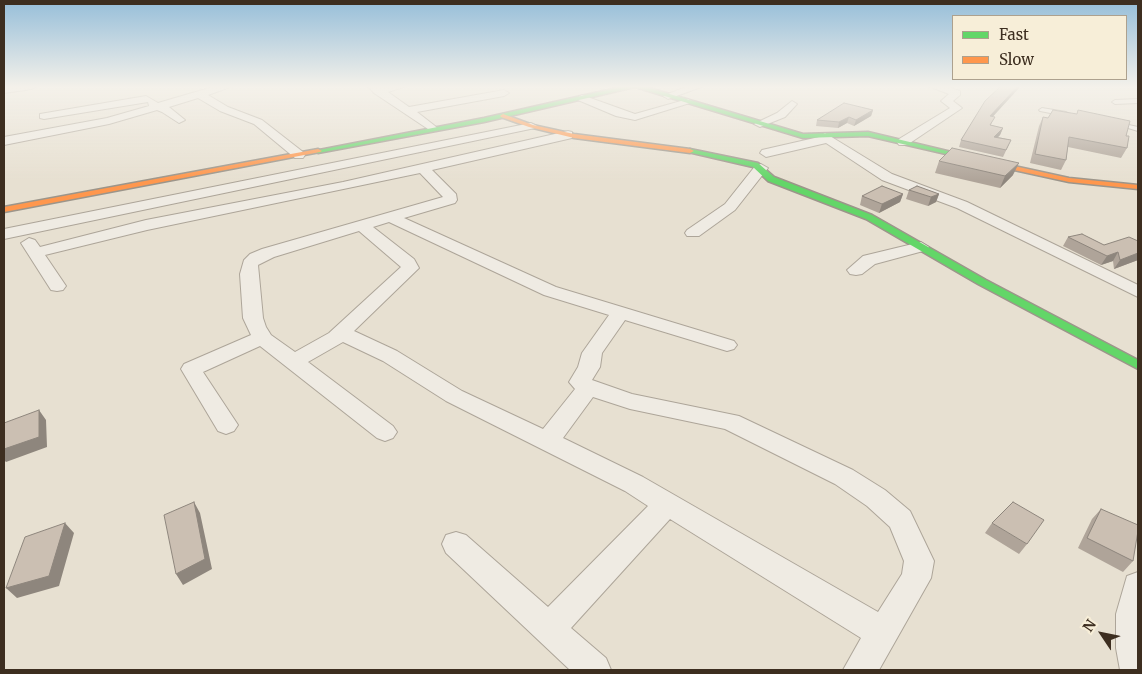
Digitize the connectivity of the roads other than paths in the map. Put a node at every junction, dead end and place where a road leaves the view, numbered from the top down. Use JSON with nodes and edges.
{"nodes":[{"id":1,"x":117,"y":117,"type":"edge"},
{"id":2,"x":176,"y":117,"type":"edge"},
{"id":3,"x":246,"y":117,"type":"edge"},
{"id":4,"x":415,"y":117,"type":"edge"},
{"id":5,"x":494,"y":117,"type":"edge"},
{"id":6,"x":507,"y":117,"type":"edge"},
{"id":7,"x":739,"y":117,"type":"edge"},
{"id":8,"x":775,"y":117,"type":"edge"},
{"id":9,"x":942,"y":117,"type":"edge"},
{"id":10,"x":179,"y":120,"type":"dead end"},
{"id":11,"x":1107,"y":121,"type":"edge"},
{"id":12,"x":760,"y":124,"type":"junction"},
{"id":13,"x":531,"y":126,"type":"junction"},
{"id":14,"x":431,"y":128,"type":"junction"},
{"id":15,"x":1138,"y":129,"type":"edge"},
{"id":16,"x":568,"y":135,"type":"junction"},
{"id":17,"x":826,"y":138,"type":"junction"},
{"id":18,"x":4,"y":141,"type":"edge"},
{"id":19,"x":902,"y":142,"type":"junction"},
{"id":20,"x":766,"y":153,"type":"dead end"},
{"id":21,"x":299,"y":155,"type":"junction"},
{"id":22,"x":424,"y":168,"type":"junction"},
{"id":23,"x":761,"y":168,"type":"junction"},
{"id":24,"x":1138,"y":187,"type":"edge"},
{"id":25,"x":4,"y":210,"type":"edge"},
{"id":26,"x":392,"y":218,"type":"junction"},
{"id":27,"x":363,"y":226,"type":"junction"},
{"id":28,"x":21,"y":230,"type":"junction"},
{"id":29,"x":693,"y":233,"type":"dead end"},
{"id":30,"x":4,"y":234,"type":"edge"},
{"id":31,"x":921,"y":247,"type":"junction"},
{"id":32,"x":35,"y":253,"type":"junction"},
{"id":33,"x":856,"y":270,"type":"dead end"},
{"id":34,"x":57,"y":286,"type":"dead end"},
{"id":35,"x":1138,"y":292,"type":"edge"},
{"id":36,"x":620,"y":314,"type":"junction"},
{"id":37,"x":341,"y":333,"type":"junction"},
{"id":38,"x":262,"y":337,"type":"junction"},
{"id":39,"x":727,"y":345,"type":"dead end"},
{"id":40,"x":293,"y":362,"type":"junction"},
{"id":41,"x":1138,"y":365,"type":"edge"},
{"id":42,"x":588,"y":387,"type":"junction"},
{"id":43,"x":226,"y":425,"type":"dead end"},
{"id":44,"x":385,"y":432,"type":"dead end"},
{"id":45,"x":547,"y":442,"type":"junction"},
{"id":46,"x":667,"y":504,"type":"junction"},
{"id":47,"x":456,"y":544,"type":"dead end"},
{"id":48,"x":1138,"y":586,"type":"edge"},
{"id":49,"x":549,"y":629,"type":"junction"},
{"id":50,"x":883,"y":633,"type":"junction"},
{"id":51,"x":594,"y":670,"type":"edge"},
{"id":52,"x":860,"y":670,"type":"edge"},
{"id":53,"x":1136,"y":670,"type":"edge"}],
"edges":[{"from":1,"to":18,"type":"street"},
{"from":2,"to":10,"type":"street"},
{"from":3,"to":21,"type":"street"},
{"from":4,"to":14,"type":"street"},
{"from":5,"to":14,"type":"street"},
{"from":6,"to":13,"type":"street"},
{"from":7,"to":12,"type":"street"},
{"from":8,"to":12,"type":"street"},
{"from":9,"to":19,"type":"street"},
{"from":11,"to":15,"type":"lane"},
{"from":12,"to":17,"type":"street"},
{"from":13,"to":16,"type":"street"},
{"from":13,"to":28,"type":"street"},
{"from":14,"to":21,"type":"street"},
{"from":16,"to":22,"type":"street"},
{"from":16,"to":23,"type":"street"},
{"from":17,"to":19,"type":"street"},
{"from":17,"to":20,"type":"street"},
{"from":17,"to":35,"type":"street"},
{"from":19,"to":24,"type":"street"},
{"from":21,"to":25,"type":"street"},
{"from":22,"to":26,"type":"street"},
{"from":22,"to":32,"type":"street"},
{"from":23,"to":29,"type":"street"},
{"from":23,"to":31,"type":"street"},
{"from":26,"to":27,"type":"street"},
{"from":26,"to":36,"type":"street"},
{"from":27,"to":37,"type":"street"},
{"from":27,"to":38,"type":"street"},
{"from":28,"to":30,"type":"street"},
{"from":28,"to":32,"type":"street"},
{"from":31,"to":33,"type":"street"},
{"from":31,"to":41,"type":"street"},
{"from":32,"to":34,"type":"street"},
{"from":36,"to":39,"type":"street"},
{"from":36,"to":42,"type":"street"},
{"from":37,"to":40,"type":"street"},
{"from":37,"to":45,"type":"street"},
{"from":38,"to":40,"type":"street"},
{"from":38,"to":43,"type":"street"},
{"from":40,"to":44,"type":"street"},
{"from":42,"to":45,"type":"street"},
{"from":42,"to":50,"type":"street"},
{"from":45,"to":46,"type":"street"},
{"from":46,"to":49,"type":"street"},
{"from":46,"to":50,"type":"street"},
{"from":47,"to":49,"type":"street"},
{"from":48,"to":53,"type":"street"},
{"from":49,"to":51,"type":"street"},
{"from":50,"to":52,"type":"street"}]}
